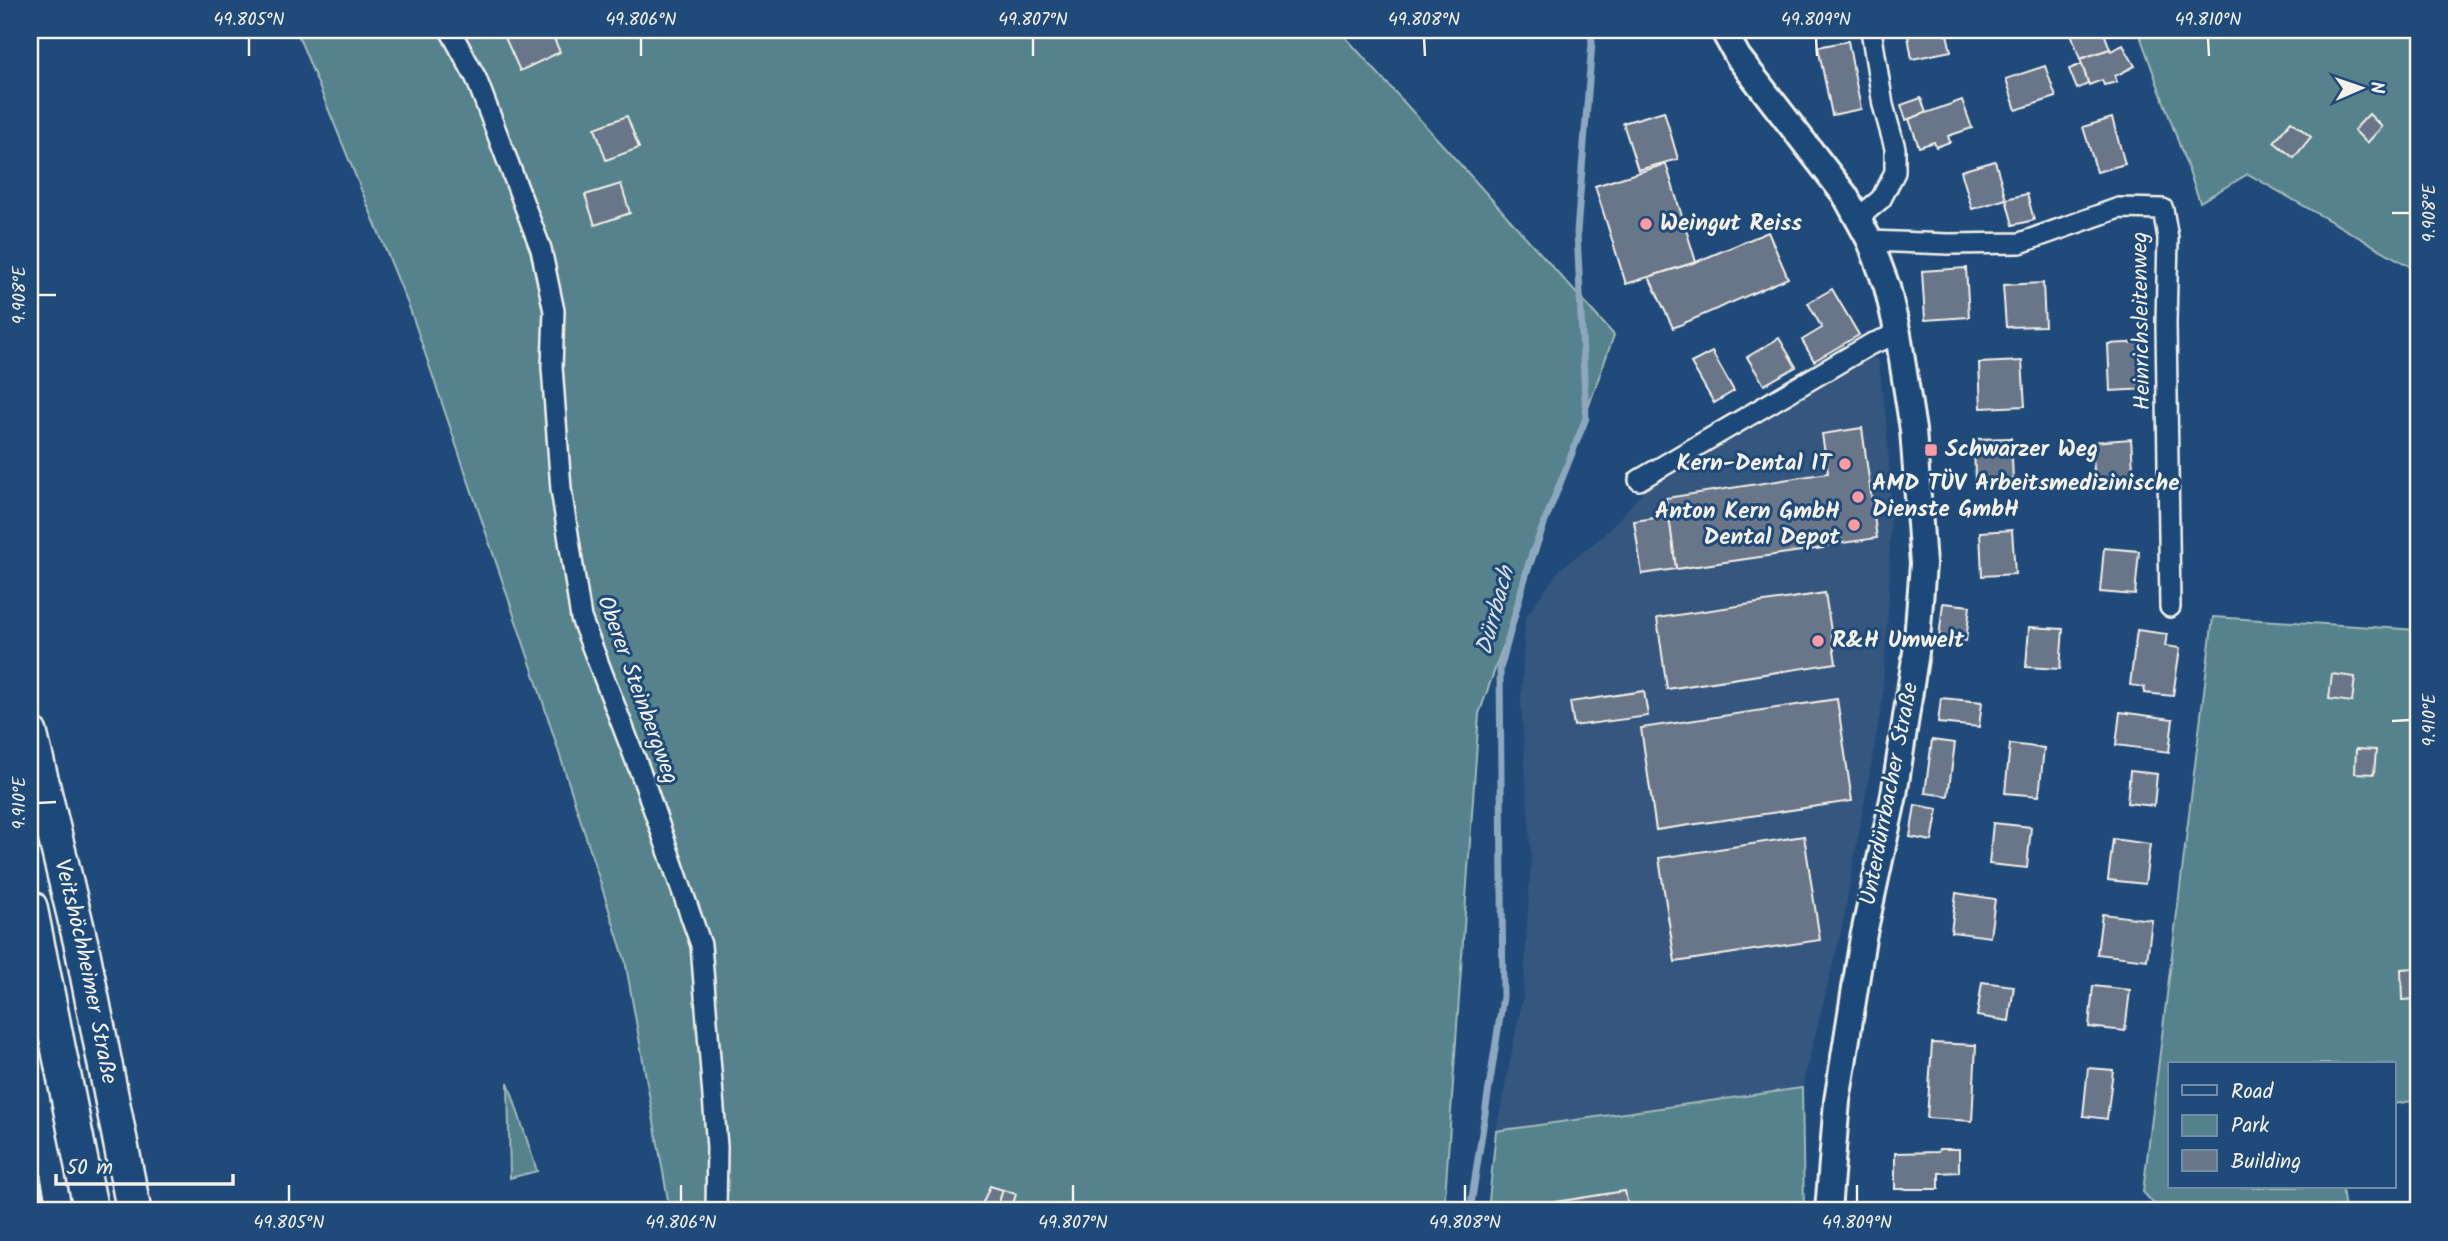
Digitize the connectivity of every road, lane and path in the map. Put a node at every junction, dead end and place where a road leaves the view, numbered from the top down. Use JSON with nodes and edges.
{"nodes":[{"id":1,"x":450,"y":30,"type":"edge"},
{"id":2,"x":1723,"y":30,"type":"edge"},
{"id":3,"x":1871,"y":30,"type":"edge"},
{"id":4,"x":1858,"y":218,"type":"junction"},
{"id":5,"x":1870,"y":241,"type":"junction"},
{"id":6,"x":1898,"y":334,"type":"junction"},
{"id":7,"x":1639,"y":480,"type":"dead end"},
{"id":8,"x":2170,"y":607,"type":"dead end"},
{"id":9,"x":30,"y":733,"type":"edge"},
{"id":10,"x":30,"y":907,"type":"edge"},
{"id":11,"x":91,"y":1211,"type":"edge"},
{"id":12,"x":134,"y":1211,"type":"edge"},
{"id":13,"x":716,"y":1211,"type":"edge"},
{"id":14,"x":1828,"y":1211,"type":"edge"}],
"edges":[{"from":1,"to":13,"type":"street","name":"Oberer Steinbergweg"},
{"from":2,"to":4,"type":"street","name":"Unterdürrbacher Straße"},
{"from":3,"to":4,"type":"street"},
{"from":4,"to":5,"type":"street","name":"Unterdürrbacher Straße"},
{"from":5,"to":6,"type":"street","name":"Unterdürrbacher Straße"},
{"from":5,"to":8,"type":"street","name":"Heinrichsleitenweg"},
{"from":6,"to":7,"type":"street"},
{"from":6,"to":14,"type":"street","name":"Unterdürrbacher Straße"},
{"from":9,"to":12,"type":"highway","name":"Veitshöchheimer Straße"},
{"from":10,"to":11,"type":"highway","name":"Veitshöchheimer Straße"}]}
